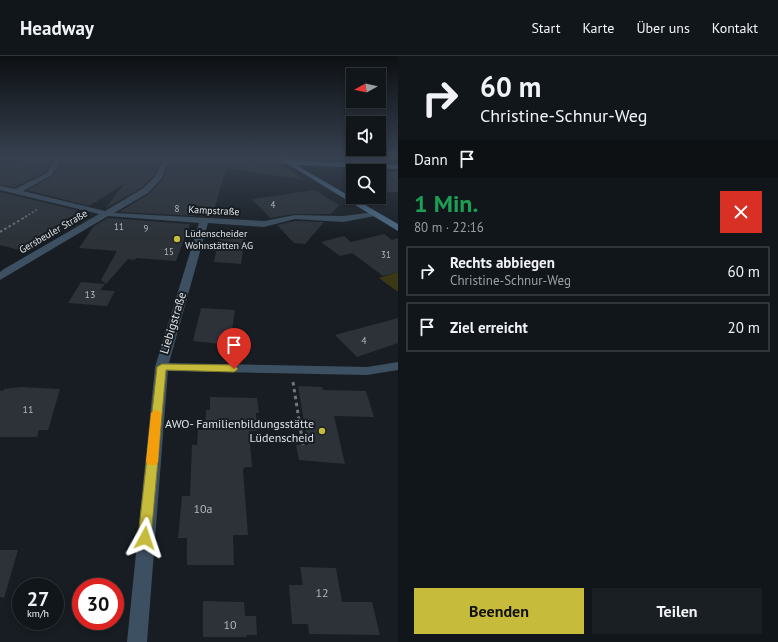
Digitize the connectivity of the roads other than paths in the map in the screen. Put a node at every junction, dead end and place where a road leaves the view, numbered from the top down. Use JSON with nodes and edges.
{"nodes":[{"id":1,"x":30,"y":184,"type":"edge"},
{"id":2,"x":152,"y":184,"type":"edge"},
{"id":3,"x":325,"y":184,"type":"edge"},
{"id":4,"x":0,"y":188,"type":"edge"},
{"id":5,"x":15,"y":192,"type":"junction"},
{"id":6,"x":107,"y":213,"type":"junction"},
{"id":7,"x":375,"y":214,"type":"junction"},
{"id":8,"x":204,"y":221,"type":"junction"},
{"id":9,"x":398,"y":228,"type":"edge"},
{"id":10,"x":0,"y":277,"type":"edge"},
{"id":11,"x":398,"y":366,"type":"edge"},
{"id":12,"x":162,"y":367,"type":"junction"},
{"id":13,"x":137,"y":642,"type":"edge"}],
"edges":[{"from":1,"to":5,"type":"street"},
{"from":2,"to":6,"type":"street","name":"Gersbeuler Straße"},
{"from":3,"to":7,"type":"street"},
{"from":4,"to":5,"type":"street","name":"Kampstraße"},
{"from":5,"to":6,"type":"street","name":"Kampstraße"},
{"from":6,"to":8,"type":"street","name":"Kampstraße"},
{"from":6,"to":10,"type":"street","name":"Gersbeuler Straße"},
{"from":7,"to":8,"type":"street","name":"Kampstraße"},
{"from":7,"to":9,"type":"street"},
{"from":8,"to":12,"type":"street","name":"Liebigstraße"},
{"from":11,"to":12,"type":"street"},
{"from":12,"to":13,"type":"street","name":"Liebigstraße"}]}
